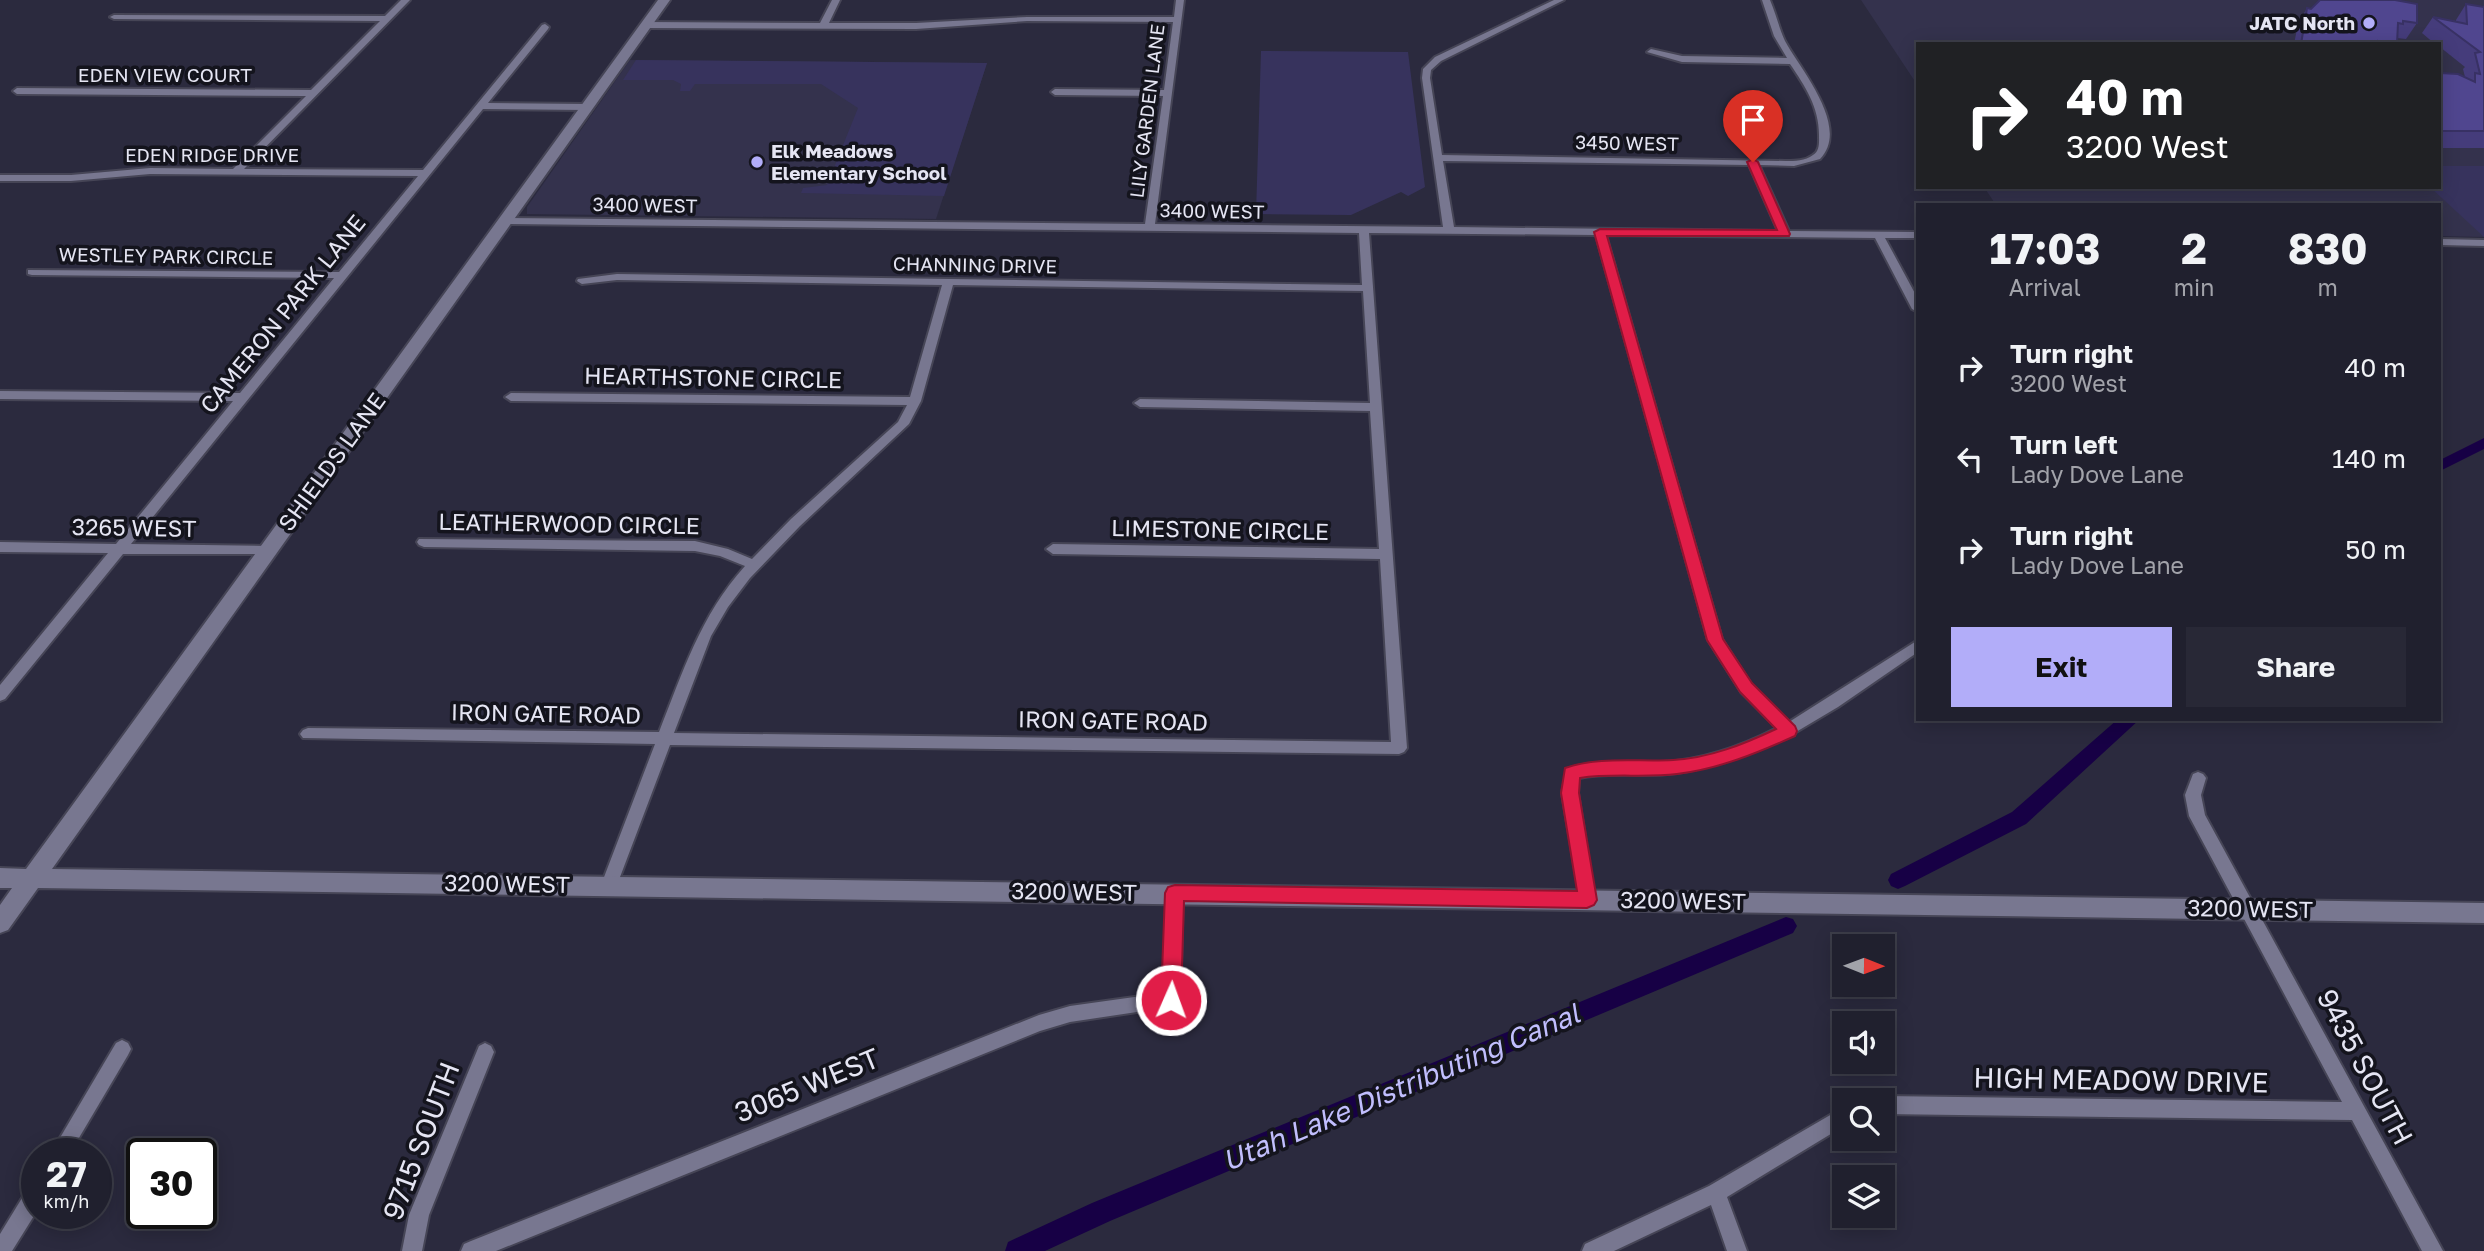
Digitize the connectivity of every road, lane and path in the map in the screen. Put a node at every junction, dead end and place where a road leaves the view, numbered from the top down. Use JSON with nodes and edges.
{"nodes":[{"id":1,"x":407,"y":0,"type":"edge"},
{"id":2,"x":664,"y":0,"type":"edge"},
{"id":3,"x":836,"y":0,"type":"edge"},
{"id":4,"x":1180,"y":0,"type":"edge"},
{"id":5,"x":1560,"y":0,"type":"edge"},
{"id":6,"x":1766,"y":0,"type":"edge"},
{"id":7,"x":114,"y":17,"type":"dead end"},
{"id":8,"x":387,"y":19,"type":"junction"},
{"id":9,"x":1177,"y":20,"type":"junction"},
{"id":10,"x":645,"y":25,"type":"junction"},
{"id":11,"x":823,"y":26,"type":"junction"},
{"id":12,"x":545,"y":27,"type":"dead end"},
{"id":13,"x":1651,"y":52,"type":"dead end"},
{"id":14,"x":1794,"y":61,"type":"junction"},
{"id":15,"x":17,"y":91,"type":"dead end"},
{"id":16,"x":1055,"y":92,"type":"dead end"},
{"id":17,"x":313,"y":93,"type":"junction"},
{"id":18,"x":1167,"y":93,"type":"junction"},
{"id":19,"x":480,"y":106,"type":"junction"},
{"id":20,"x":587,"y":107,"type":"junction"},
{"id":21,"x":1437,"y":158,"type":"junction"},
{"id":22,"x":1753,"y":162,"type":"junction"},
{"id":23,"x":234,"y":172,"type":"junction"},
{"id":24,"x":425,"y":173,"type":"junction"},
{"id":25,"x":0,"y":178,"type":"edge"},
{"id":26,"x":505,"y":221,"type":"junction"},
{"id":27,"x":1150,"y":227,"type":"junction"},
{"id":28,"x":1364,"y":230,"type":"junction"},
{"id":29,"x":1448,"y":231,"type":"junction"},
{"id":30,"x":1600,"y":232,"type":"junction"},
{"id":31,"x":1784,"y":234,"type":"junction"},
{"id":32,"x":1878,"y":234,"type":"junction"},
{"id":33,"x":1916,"y":235,"type":"edge"},
{"id":34,"x":2441,"y":243,"type":"edge"},
{"id":35,"x":2484,"y":243,"type":"edge"},
{"id":36,"x":32,"y":272,"type":"dead end"},
{"id":37,"x":342,"y":275,"type":"junction"},
{"id":38,"x":582,"y":281,"type":"dead end"},
{"id":39,"x":948,"y":282,"type":"junction"},
{"id":40,"x":1368,"y":288,"type":"junction"},
{"id":41,"x":1916,"y":305,"type":"edge"},
{"id":42,"x":0,"y":395,"type":"edge"},
{"id":43,"x":242,"y":397,"type":"junction"},
{"id":44,"x":511,"y":397,"type":"dead end"},
{"id":45,"x":915,"y":401,"type":"junction"},
{"id":46,"x":1140,"y":404,"type":"dead end"},
{"id":47,"x":1376,"y":407,"type":"junction"},
{"id":48,"x":424,"y":542,"type":"dead end"},
{"id":49,"x":0,"y":547,"type":"edge"},
{"id":50,"x":119,"y":549,"type":"junction"},
{"id":51,"x":1053,"y":549,"type":"dead end"},
{"id":52,"x":268,"y":551,"type":"junction"},
{"id":53,"x":1386,"y":554,"type":"junction"},
{"id":54,"x":752,"y":564,"type":"junction"},
{"id":55,"x":1916,"y":646,"type":"edge"},
{"id":56,"x":0,"y":695,"type":"edge"},
{"id":57,"x":1789,"y":731,"type":"junction"},
{"id":58,"x":308,"y":734,"type":"dead end"},
{"id":59,"x":665,"y":738,"type":"junction"},
{"id":60,"x":2198,"y":778,"type":"dead end"},
{"id":61,"x":0,"y":878,"type":"edge"},
{"id":62,"x":32,"y":878,"type":"junction"},
{"id":63,"x":609,"y":885,"type":"junction"},
{"id":64,"x":1175,"y":893,"type":"junction"},
{"id":65,"x":1587,"y":900,"type":"junction"},
{"id":66,"x":2248,"y":909,"type":"junction"},
{"id":67,"x":2484,"y":914,"type":"edge"},
{"id":68,"x":0,"y":923,"type":"edge"},
{"id":69,"x":122,"y":1049,"type":"dead end"},
{"id":70,"x":485,"y":1052,"type":"dead end"},
{"id":71,"x":1895,"y":1105,"type":"edge"},
{"id":72,"x":2357,"y":1111,"type":"junction"},
{"id":73,"x":1832,"y":1123,"type":"edge"},
{"id":74,"x":69,"y":1138,"type":"edge"},
{"id":75,"x":1716,"y":1193,"type":"junction"},
{"id":76,"x":21,"y":1218,"type":"edge"},
{"id":77,"x":1,"y":1251,"type":"edge"},
{"id":78,"x":412,"y":1251,"type":"edge"},
{"id":79,"x":471,"y":1251,"type":"edge"},
{"id":80,"x":1592,"y":1251,"type":"edge"},
{"id":81,"x":1737,"y":1251,"type":"edge"},
{"id":82,"x":2433,"y":1251,"type":"edge"}],
"edges":[{"from":1,"to":8,"type":"street"},
{"from":2,"to":10,"type":"street","name":"SHIELDS LANE"},
{"from":3,"to":11,"type":"street"},
{"from":4,"to":9,"type":"street","name":"LILY GARDEN LANE"},
{"from":5,"to":21,"type":"street"},
{"from":6,"to":14,"type":"street"},
{"from":7,"to":8,"type":"street"},
{"from":8,"to":17,"type":"street"},
{"from":9,"to":11,"type":"street"},
{"from":9,"to":18,"type":"street","name":"LILY GARDEN LANE"},
{"from":10,"to":11,"type":"street"},
{"from":10,"to":20,"type":"street","name":"SHIELDS LANE"},
{"from":12,"to":19,"type":"street","name":"CAMERON PARK LANE"},
{"from":13,"to":14,"type":"street"},
{"from":14,"to":22,"type":"street","name":"3450 WEST"},
{"from":15,"to":17,"type":"street","name":"EDEN VIEW COURT"},
{"from":16,"to":18,"type":"street"},
{"from":17,"to":23,"type":"street"},
{"from":18,"to":27,"type":"street","name":"LILY GARDEN LANE"},
{"from":19,"to":20,"type":"street"},
{"from":19,"to":24,"type":"street","name":"CAMERON PARK LANE"},
{"from":20,"to":26,"type":"street","name":"SHIELDS LANE"},
{"from":21,"to":22,"type":"street","name":"3450 WEST"},
{"from":21,"to":29,"type":"street"},
{"from":22,"to":31,"type":"street"},
{"from":23,"to":24,"type":"street","name":"EDEN RIDGE DRIVE"},
{"from":23,"to":25,"type":"street","name":"EDEN RIDGE DRIVE"},
{"from":24,"to":37,"type":"street","name":"CAMERON PARK LANE"},
{"from":26,"to":27,"type":"street","name":"3400 WEST"},
{"from":26,"to":52,"type":"street","name":"SHIELDS LANE"},
{"from":27,"to":28,"type":"street","name":"3400 WEST"},
{"from":28,"to":29,"type":"street","name":"3400 WEST"},
{"from":28,"to":40,"type":"street","name":"IRON GATE ROAD"},
{"from":29,"to":30,"type":"street","name":"3400 WEST"},
{"from":30,"to":31,"type":"street","name":"3400 WEST"},
{"from":30,"to":57,"type":"street"},
{"from":31,"to":32,"type":"street","name":"3400 WEST"},
{"from":32,"to":33,"type":"street","name":"3400 WEST"},
{"from":32,"to":41,"type":"street"},
{"from":34,"to":35,"type":"street"},
{"from":36,"to":37,"type":"street","name":"WESTLEY PARK CIRCLE"},
{"from":37,"to":43,"type":"street","name":"CAMERON PARK LANE"},
{"from":38,"to":39,"type":"street","name":"CHANNING DRIVE"},
{"from":39,"to":40,"type":"street","name":"CHANNING DRIVE"},
{"from":39,"to":45,"type":"street"},
{"from":40,"to":47,"type":"street","name":"IRON GATE ROAD"},
{"from":42,"to":43,"type":"street"},
{"from":43,"to":50,"type":"street","name":"CAMERON PARK LANE"},
{"from":44,"to":45,"type":"street","name":"HEARTHSTONE CIRCLE"},
{"from":45,"to":54,"type":"street"},
{"from":46,"to":47,"type":"street"},
{"from":47,"to":53,"type":"street","name":"IRON GATE ROAD"},
{"from":48,"to":54,"type":"street","name":"LEATHERWOOD CIRCLE"},
{"from":49,"to":50,"type":"street","name":"3265 WEST"},
{"from":50,"to":52,"type":"street","name":"3265 WEST"},
{"from":50,"to":56,"type":"street","name":"CAMERON PARK LANE"},
{"from":51,"to":53,"type":"street","name":"LIMESTONE CIRCLE"},
{"from":52,"to":62,"type":"street","name":"SHIELDS LANE"},
{"from":53,"to":59,"type":"street","name":"IRON GATE ROAD"},
{"from":54,"to":59,"type":"street"},
{"from":55,"to":57,"type":"street"},
{"from":57,"to":65,"type":"street"},
{"from":58,"to":59,"type":"street","name":"IRON GATE ROAD"},
{"from":59,"to":63,"type":"street"},
{"from":60,"to":66,"type":"street","name":"9435 SOUTH"},
{"from":61,"to":62,"type":"street","name":"3200 WEST"},
{"from":62,"to":63,"type":"street","name":"3200 WEST"},
{"from":62,"to":68,"type":"street","name":"SHIELDS LANE"},
{"from":63,"to":64,"type":"street","name":"3200 WEST"},
{"from":64,"to":65,"type":"street","name":"3200 WEST"},
{"from":64,"to":79,"type":"street","name":"3065 WEST"},
{"from":65,"to":66,"type":"street","name":"3200 WEST"},
{"from":66,"to":67,"type":"street","name":"3200 WEST"},
{"from":66,"to":72,"type":"street","name":"9435 SOUTH"},
{"from":69,"to":74,"type":"street"},
{"from":70,"to":78,"type":"street","name":"9715 SOUTH"},
{"from":71,"to":72,"type":"street","name":"HIGH MEADOW DRIVE"},
{"from":72,"to":82,"type":"street","name":"9435 SOUTH"},
{"from":73,"to":75,"type":"street"},
{"from":75,"to":80,"type":"street"},
{"from":75,"to":81,"type":"street"},
{"from":76,"to":77,"type":"street"}]}
